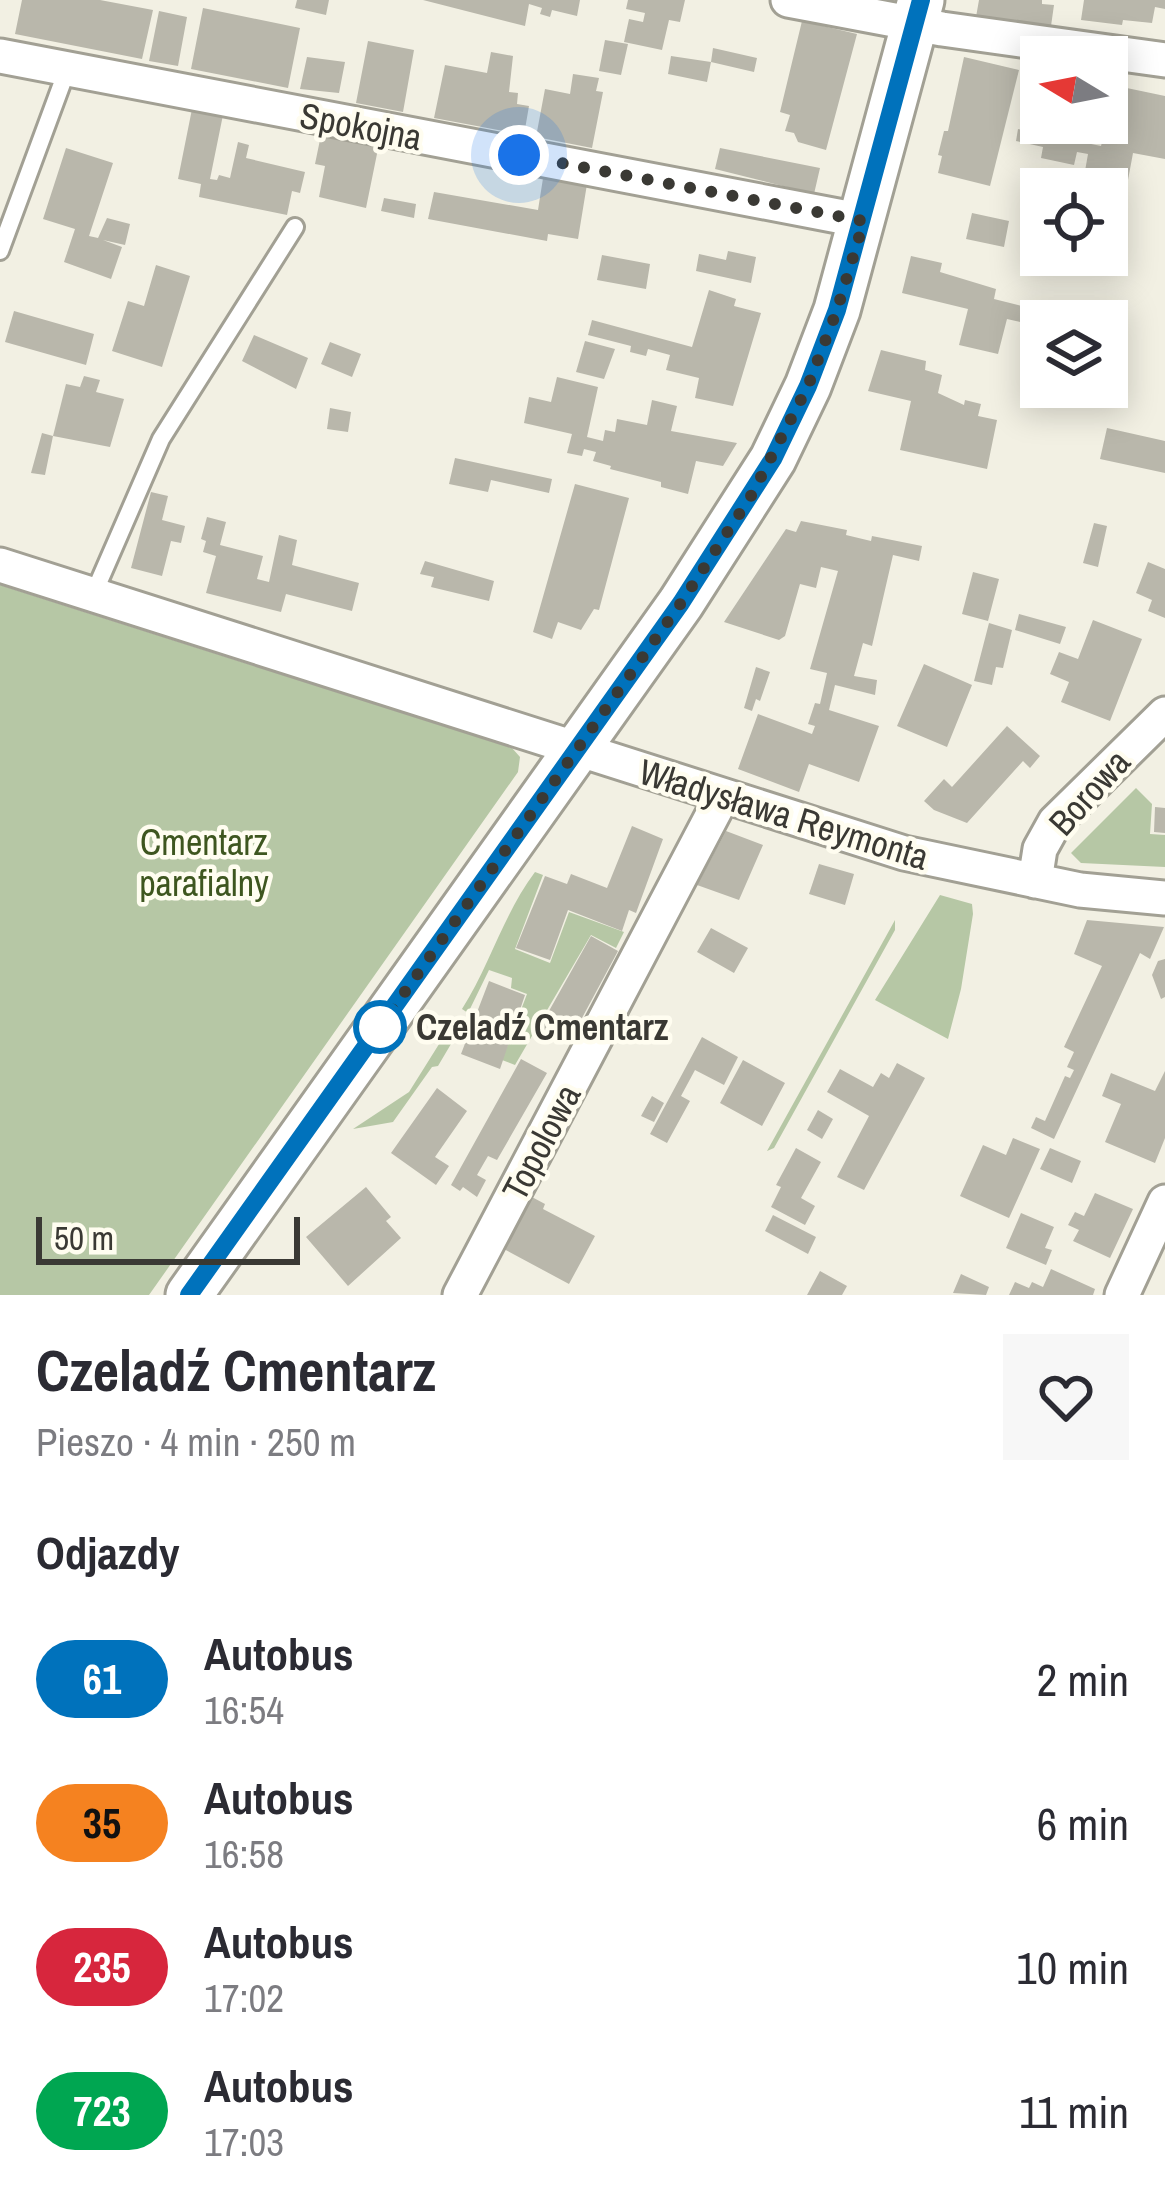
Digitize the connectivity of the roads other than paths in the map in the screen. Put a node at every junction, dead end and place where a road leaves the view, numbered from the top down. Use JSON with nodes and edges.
{"nodes":[{"id":1,"x":788,"y":0,"type":"edge"},
{"id":2,"x":918,"y":12,"type":"edge"},
{"id":3,"x":0,"y":56,"type":"edge"},
{"id":4,"x":1165,"y":60,"type":"edge"},
{"id":5,"x":67,"y":70,"type":"junction"},
{"id":6,"x":864,"y":221,"type":"junction"},
{"id":7,"x":295,"y":227,"type":"dead end"},
{"id":8,"x":0,"y":251,"type":"edge"},
{"id":9,"x":0,"y":565,"type":"edge"},
{"id":10,"x":94,"y":593,"type":"junction"},
{"id":11,"x":1165,"y":714,"type":"edge"},
{"id":12,"x":577,"y":751,"type":"junction"},
{"id":13,"x":722,"y":797,"type":"junction"},
{"id":14,"x":1035,"y":881,"type":"junction"},
{"id":15,"x":1165,"y":898,"type":"edge"},
{"id":16,"x":1165,"y":1202,"type":"edge"},
{"id":17,"x":189,"y":1295,"type":"edge"},
{"id":18,"x":460,"y":1295,"type":"edge"},
{"id":19,"x":1122,"y":1295,"type":"edge"}],
"edges":[{"from":1,"to":2,"type":"street"},
{"from":2,"to":4,"type":"street"},
{"from":2,"to":6,"type":"street"},
{"from":3,"to":5,"type":"street","name":"Spokojna"},
{"from":5,"to":6,"type":"street","name":"Spokojna"},
{"from":5,"to":8,"type":"lane"},
{"from":6,"to":12,"type":"street"},
{"from":7,"to":10,"type":"lane"},
{"from":9,"to":10,"type":"street","name":"Władysława Reymonta"},
{"from":10,"to":12,"type":"street","name":"Władysława Reymonta"},
{"from":11,"to":14,"type":"street","name":"Borowa"},
{"from":12,"to":13,"type":"street","name":"Władysława Reymonta"},
{"from":12,"to":17,"type":"street"},
{"from":13,"to":14,"type":"street","name":"Władysława Reymonta"},
{"from":13,"to":18,"type":"street","name":"Topolowa"},
{"from":14,"to":15,"type":"street","name":"Władysława Reymonta"},
{"from":16,"to":19,"type":"street"}]}
